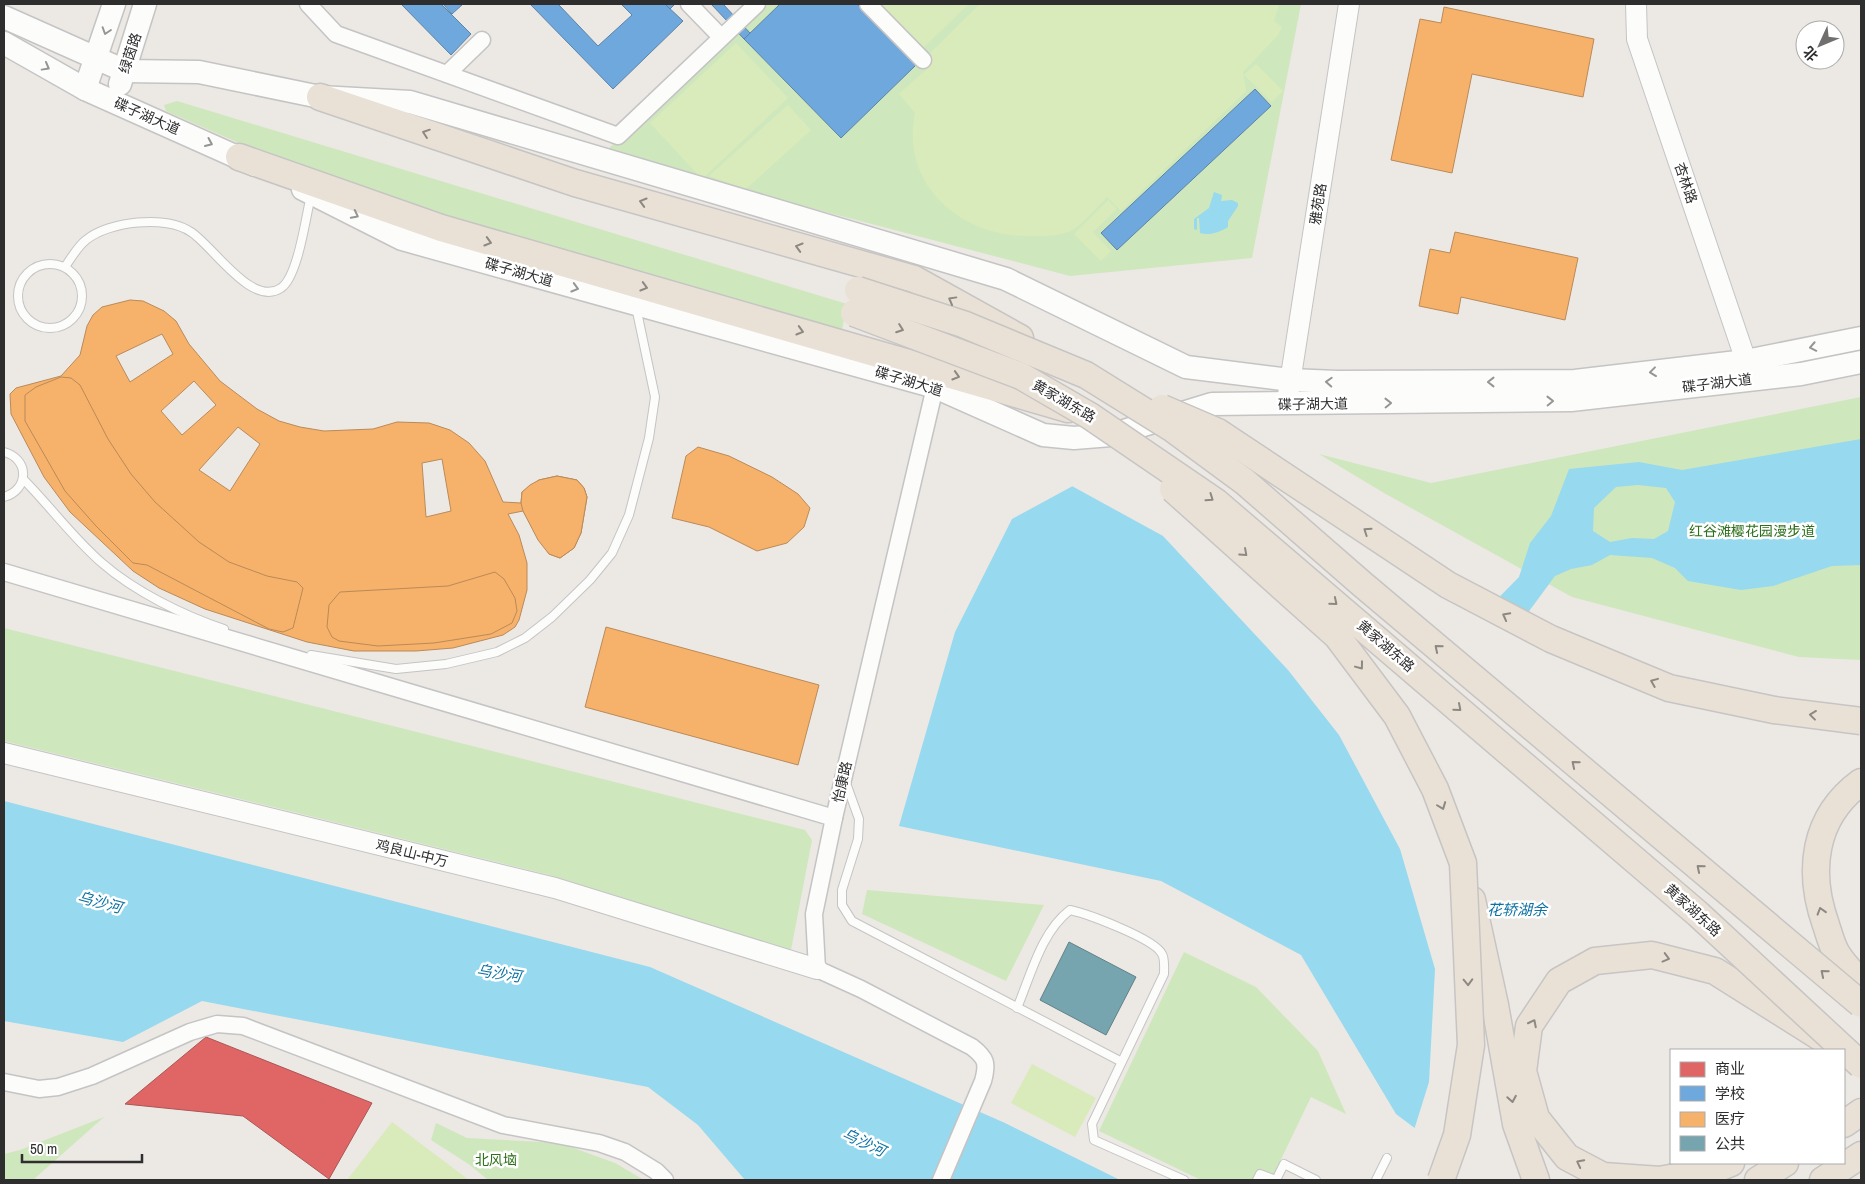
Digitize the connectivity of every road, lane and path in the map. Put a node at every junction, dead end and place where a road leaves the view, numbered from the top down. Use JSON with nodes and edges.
{"nodes":[{"id":1,"x":114,"y":4,"type":"edge"},
{"id":2,"x":146,"y":4,"type":"edge"},
{"id":3,"x":308,"y":4,"type":"edge"},
{"id":4,"x":689,"y":4,"type":"edge"},
{"id":5,"x":756,"y":4,"type":"edge"},
{"id":6,"x":868,"y":4,"type":"edge"},
{"id":7,"x":1350,"y":4,"type":"edge"},
{"id":8,"x":1636,"y":4,"type":"edge"},
{"id":9,"x":4,"y":17,"type":"edge"},
{"id":10,"x":721,"y":38,"type":"junction"},
{"id":11,"x":482,"y":40,"type":"dead end"},
{"id":12,"x":4,"y":43,"type":"edge"},
{"id":13,"x":97,"y":58,"type":"junction"},
{"id":14,"x":923,"y":60,"type":"dead end"},
{"id":15,"x":125,"y":71,"type":"junction"},
{"id":16,"x":447,"y":74,"type":"junction"},
{"id":17,"x":85,"y":89,"type":"junction"},
{"id":18,"x":320,"y":97,"type":"junction"},
{"id":19,"x":113,"y":101,"type":"junction"},
{"id":20,"x":240,"y":157,"type":"junction"},
{"id":21,"x":312,"y":193,"type":"junction"},
{"id":22,"x":65,"y":267,"type":"junction"},
{"id":23,"x":636,"y":305,"type":"junction"},
{"id":24,"x":1861,"y":338,"type":"edge"},
{"id":25,"x":1746,"y":361,"type":"junction"},
{"id":26,"x":1861,"y":362,"type":"edge"},
{"id":27,"x":1086,"y":374,"type":"junction"},
{"id":28,"x":1290,"y":380,"type":"junction"},
{"id":29,"x":934,"y":387,"type":"junction"},
{"id":30,"x":1286,"y":404,"type":"junction"},
{"id":31,"x":1090,"y":416,"type":"junction"},
{"id":32,"x":4,"y":452,"type":"edge"},
{"id":33,"x":23,"y":479,"type":"junction"},
{"id":34,"x":4,"y":497,"type":"edge"},
{"id":35,"x":4,"y":572,"type":"edge"},
{"id":36,"x":1861,"y":721,"type":"edge"},
{"id":37,"x":4,"y":753,"type":"edge"},
{"id":38,"x":844,"y":776,"type":"junction"},
{"id":39,"x":1861,"y":782,"type":"edge"},
{"id":40,"x":834,"y":818,"type":"junction"},
{"id":41,"x":1463,"y":862,"type":"junction"},
{"id":42,"x":817,"y":969,"type":"junction"},
{"id":43,"x":1861,"y":983,"type":"edge"},
{"id":44,"x":1861,"y":1004,"type":"edge"},
{"id":45,"x":1017,"y":1008,"type":"junction"},
{"id":46,"x":1837,"y":1049,"type":"edge"},
{"id":47,"x":1841,"y":1049,"type":"edge"},
{"id":48,"x":1120,"y":1061,"type":"junction"},
{"id":49,"x":4,"y":1082,"type":"edge"},
{"id":50,"x":1861,"y":1102,"type":"edge"},
{"id":51,"x":1845,"y":1109,"type":"edge"},
{"id":52,"x":1861,"y":1112,"type":"edge"},
{"id":53,"x":1845,"y":1123,"type":"edge"},
{"id":54,"x":1861,"y":1155,"type":"edge"},
{"id":55,"x":1387,"y":1158,"type":"dead end"},
{"id":56,"x":1728,"y":1164,"type":"edge"},
{"id":57,"x":1783,"y":1164,"type":"edge"},
{"id":58,"x":665,"y":1180,"type":"edge"},
{"id":59,"x":942,"y":1180,"type":"edge"},
{"id":60,"x":1184,"y":1180,"type":"edge"},
{"id":61,"x":1256,"y":1180,"type":"edge"},
{"id":62,"x":1316,"y":1180,"type":"edge"},
{"id":63,"x":1376,"y":1180,"type":"edge"},
{"id":64,"x":1441,"y":1180,"type":"edge"},
{"id":65,"x":1536,"y":1180,"type":"edge"},
{"id":66,"x":1660,"y":1180,"type":"edge"},
{"id":67,"x":1758,"y":1180,"type":"edge"},
{"id":68,"x":1823,"y":1180,"type":"edge"}],
"edges":[{"from":1,"to":13,"type":"main road","one_way":true},
{"from":2,"to":15,"type":"main road","name":"绿茵路"},
{"from":3,"to":16,"type":"street"},
{"from":4,"to":10,"type":"street"},
{"from":5,"to":10,"type":"street"},
{"from":6,"to":14,"type":"street"},
{"from":7,"to":28,"type":"street","name":"雅苑路"},
{"from":8,"to":25,"type":"street","name":"杏林路"},
{"from":9,"to":13,"type":"main road","name":"碟子湖大道"},
{"from":10,"to":16,"type":"street"},
{"from":11,"to":16,"type":"street"},
{"from":12,"to":17,"type":"main road","name":"碟子湖大道","one_way":true},
{"from":13,"to":15,"type":"main road","name":"碟子湖大道"},
{"from":13,"to":17,"type":"main road"},
{"from":15,"to":18,"type":"main road","name":"碟子湖大道"},
{"from":15,"to":19,"type":"main road","name":"绿茵路"},
{"from":17,"to":19,"type":"main road","name":"碟子湖大道"},
{"from":27,"to":18,"type":"highway","one_way":true,"bridge":true},
{"from":18,"to":28,"type":"main road","name":"碟子湖大道"},
{"from":19,"to":20,"type":"main road","name":"碟子湖大道","one_way":true},
{"from":20,"to":21,"type":"main road","name":"碟子湖大道"},
{"from":20,"to":31,"type":"highway","one_way":true,"bridge":true},
{"from":21,"to":22,"type":"lane"},
{"from":21,"to":23,"type":"main road","name":"碟子湖大道","one_way":true},
{"from":22,"to":22,"type":"lane"},
{"from":23,"to":29,"type":"main road","name":"碟子湖大道"},
{"from":23,"to":33,"type":"lane"},
{"from":24,"to":25,"type":"main road","name":"碟子湖大道","one_way":true},
{"from":25,"to":28,"type":"main road","name":"碟子湖大道","one_way":true},
{"from":30,"to":26,"type":"main road","name":"碟子湖大道","one_way":true},
{"from":27,"to":31,"type":"highway","name":"黄家湖东路","one_way":true,"bridge":true},
{"from":36,"to":27,"type":"highway","one_way":true,"bridge":true},
{"from":44,"to":27,"type":"highway","name":"黄家湖东路","one_way":true,"bridge":true},
{"from":28,"to":30,"type":"street","name":"雅苑路"},
{"from":29,"to":30,"type":"main road","name":"碟子湖大道"},
{"from":29,"to":38,"type":"street","name":"怡康路"},
{"from":31,"to":41,"type":"highway","one_way":true,"bridge":true},
{"from":31,"to":47,"type":"highway","name":"黄家湖东路","one_way":true,"bridge":true},
{"from":32,"to":33,"type":"lane"},
{"from":33,"to":34,"type":"lane"},
{"from":35,"to":40,"type":"street"},
{"from":37,"to":42,"type":"street","name":"鸡良山-中万"},
{"from":38,"to":40,"type":"street","name":"怡康路"},
{"from":38,"to":45,"type":"lane"},
{"from":43,"to":39,"type":"highway","one_way":true},
{"from":40,"to":42,"type":"street","name":"怡康路"},
{"from":41,"to":64,"type":"highway","one_way":true,"bridge":true},
{"from":41,"to":65,"type":"highway","one_way":true,"bridge":true},
{"from":42,"to":59,"type":"street"},
{"from":45,"to":48,"type":"lane"},
{"from":45,"to":48,"type":"lane"},
{"from":66,"to":46,"type":"highway","one_way":true},
{"from":48,"to":60,"type":"lane"},
{"from":49,"to":58,"type":"street"},
{"from":50,"to":51,"type":"highway"},
{"from":52,"to":53,"type":"highway"},
{"from":54,"to":68,"type":"highway"},
{"from":55,"to":63,"type":"lane"},
{"from":56,"to":66,"type":"highway"},
{"from":57,"to":67,"type":"highway"},
{"from":61,"to":62,"type":"lane"}]}
